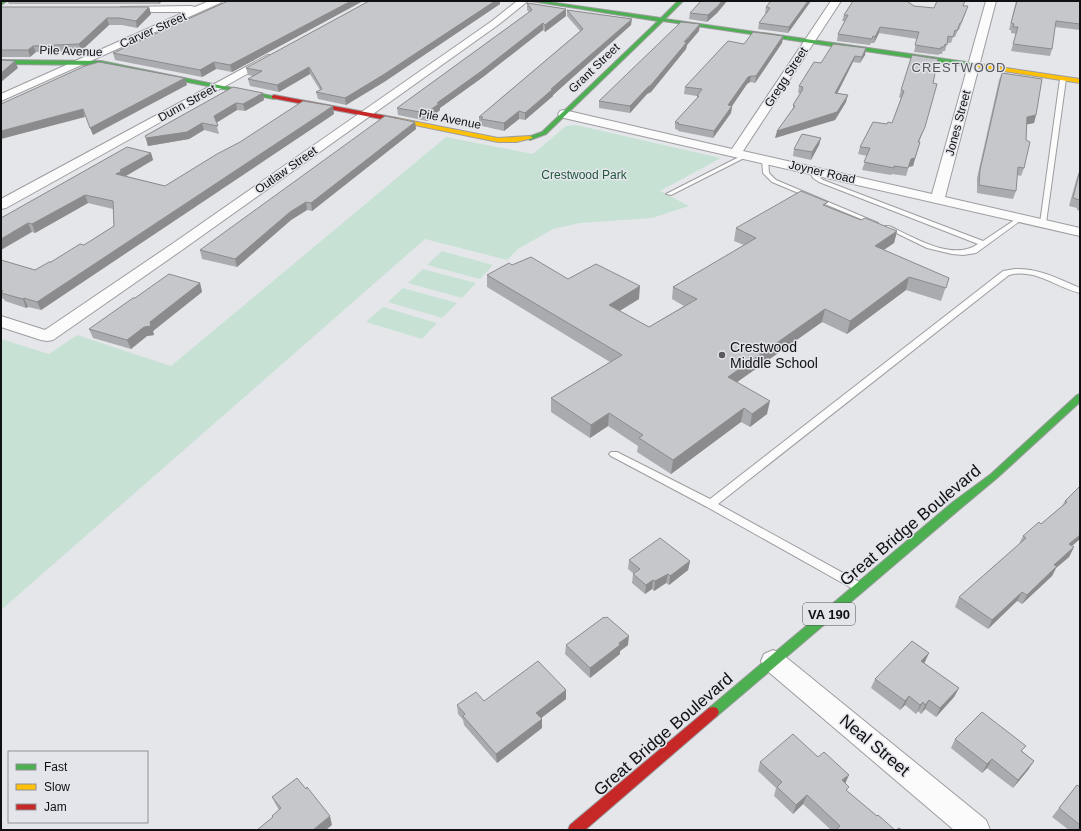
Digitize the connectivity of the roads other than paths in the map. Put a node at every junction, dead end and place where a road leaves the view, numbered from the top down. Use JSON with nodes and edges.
{"nodes":[{"id":1,"x":217,"y":1,"type":"edge"},
{"id":2,"x":523,"y":1,"type":"edge"},
{"id":3,"x":532,"y":1,"type":"edge"},
{"id":4,"x":681,"y":1,"type":"edge"},
{"id":5,"x":836,"y":1,"type":"edge"},
{"id":6,"x":991,"y":1,"type":"edge"},
{"id":7,"x":111,"y":9,"type":"edge"},
{"id":8,"x":198,"y":9,"type":"junction"},
{"id":9,"x":661,"y":20,"type":"junction"},
{"id":10,"x":809,"y":41,"type":"junction"},
{"id":11,"x":275,"y":55,"type":"edge"},
{"id":12,"x":1,"y":62,"type":"edge"},
{"id":13,"x":82,"y":62,"type":"junction"},
{"id":14,"x":973,"y":65,"type":"junction"},
{"id":15,"x":1063,"y":79,"type":"junction"},
{"id":16,"x":1080,"y":81,"type":"edge"},
{"id":17,"x":220,"y":85,"type":"junction"},
{"id":18,"x":1,"y":98,"type":"edge"},
{"id":19,"x":365,"y":114,"type":"junction"},
{"id":20,"x":564,"y":114,"type":"junction"},
{"id":21,"x":516,"y":141,"type":"joint"},
{"id":22,"x":741,"y":154,"type":"junction"},
{"id":23,"x":765,"y":159,"type":"junction"},
{"id":24,"x":812,"y":170,"type":"junction"},
{"id":25,"x":669,"y":194,"type":"dead end"},
{"id":26,"x":938,"y":199,"type":"junction"},
{"id":27,"x":1,"y":205,"type":"edge"},
{"id":28,"x":1021,"y":218,"type":"junction"},
{"id":29,"x":1043,"y":223,"type":"junction"},
{"id":30,"x":1080,"y":232,"type":"edge"},
{"id":31,"x":984,"y":244,"type":"junction"},
{"id":32,"x":1080,"y":290,"type":"edge"},
{"id":33,"x":1,"y":321,"type":"edge"},
{"id":34,"x":1080,"y":397,"type":"edge"},
{"id":35,"x":614,"y":454,"type":"dead end"},
{"id":36,"x":711,"y":504,"type":"junction"},
{"id":37,"x":860,"y":588,"type":"junction"},
{"id":38,"x":773,"y":661,"type":"junction"},
{"id":39,"x":575,"y":830,"type":"edge"},
{"id":40,"x":976,"y":830,"type":"edge"}],
"edges":[{"from":1,"to":8,"type":"street","name":"Carver Street"},
{"from":2,"to":19,"type":"street","name":"Outlaw Street"},
{"from":3,"to":9,"type":"street"},
{"from":4,"to":9,"type":"street","name":"Grant Street"},
{"from":5,"to":10,"type":"street","name":"Gregg Street"},
{"from":6,"to":14,"type":"street","name":"Jones Street"},
{"from":7,"to":8,"type":"street"},
{"from":8,"to":13,"type":"street","name":"Carver Street"},
{"from":9,"to":10,"type":"street"},
{"from":9,"to":20,"type":"street","name":"Grant Street"},
{"from":10,"to":14,"type":"street"},
{"from":10,"to":22,"type":"street","name":"Gregg Street"},
{"from":11,"to":17,"type":"street","name":"Dunn Street"},
{"from":12,"to":13,"type":"street","name":"Pile Avenue"},
{"from":13,"to":17,"type":"street","name":"Pile Avenue"},
{"from":13,"to":18,"type":"street","name":"Carver Street"},
{"from":14,"to":15,"type":"street"},
{"from":14,"to":26,"type":"street","name":"Jones Street"},
{"from":15,"to":16,"type":"street"},
{"from":15,"to":29,"type":"lane"},
{"from":17,"to":19,"type":"street","name":"Pile Avenue"},
{"from":17,"to":27,"type":"street","name":"Dunn Street"},
{"from":19,"to":21,"type":"street","name":"Pile Avenue"},
{"from":19,"to":33,"type":"street","name":"Outlaw Street"},
{"from":20,"to":21,"type":"street","name":"Grant Street"},
{"from":20,"to":22,"type":"street","name":"Joyner Road"},
{"from":22,"to":23,"type":"street","name":"Joyner Road"},
{"from":22,"to":25,"type":"lane"},
{"from":23,"to":24,"type":"street","name":"Joyner Road"},
{"from":23,"to":31,"type":"lane"},
{"from":24,"to":26,"type":"street","name":"Joyner Road"},
{"from":24,"to":31,"type":"lane"},
{"from":26,"to":28,"type":"street","name":"Joyner Road"},
{"from":28,"to":29,"type":"street","name":"Joyner Road"},
{"from":28,"to":31,"type":"lane"},
{"from":29,"to":30,"type":"street","name":"Joyner Road"},
{"from":32,"to":36,"type":"lane"},
{"from":34,"to":37,"type":"street","name":"Great Bridge Boulevard","number":"VA 190"},
{"from":35,"to":36,"type":"lane"},
{"from":36,"to":37,"type":"lane"},
{"from":37,"to":38,"type":"street","name":"Great Bridge Boulevard","number":"VA 190"},
{"from":38,"to":39,"type":"street","name":"Great Bridge Boulevard","number":"VA 190"},
{"from":38,"to":40,"type":"street","name":"Neal Street"}]}
